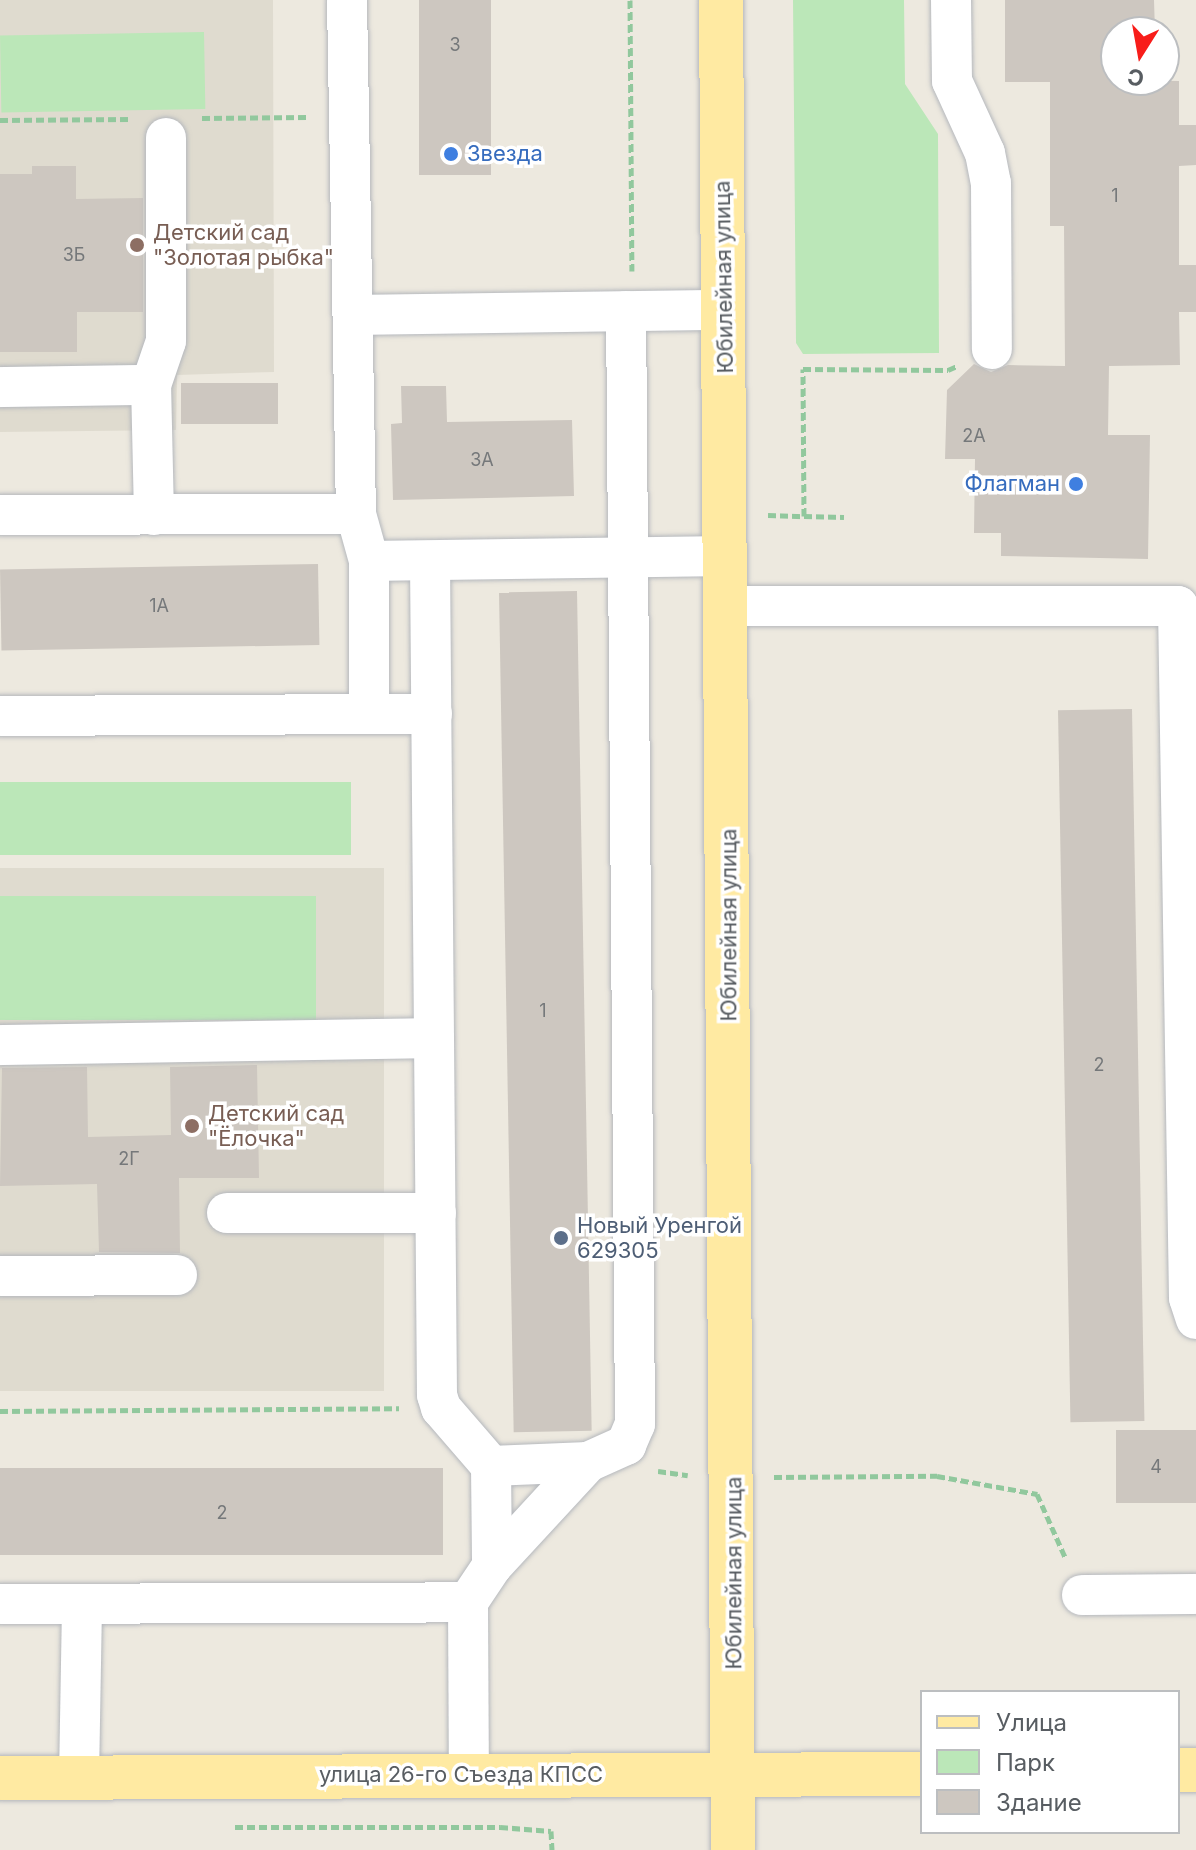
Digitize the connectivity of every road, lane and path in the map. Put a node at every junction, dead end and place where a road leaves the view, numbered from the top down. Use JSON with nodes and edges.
{"nodes":[{"id":1,"x":347,"y":0,"type":"edge"},
{"id":2,"x":630,"y":0,"type":"edge"},
{"id":3,"x":721,"y":0,"type":"edge"},
{"id":4,"x":951,"y":0,"type":"edge"},
{"id":5,"x":166,"y":138,"type":"dead end"},
{"id":6,"x":725,"y":310,"type":"junction"},
{"id":7,"x":629,"y":311,"type":"junction"},
{"id":8,"x":353,"y":315,"type":"junction"},
{"id":9,"x":992,"y":349,"type":"joint"},
{"id":10,"x":151,"y":385,"type":"junction"},
{"id":11,"x":0,"y":387,"type":"edge"},
{"id":12,"x":356,"y":514,"type":"junction"},
{"id":13,"x":0,"y":515,"type":"edge"},
{"id":14,"x":154,"y":515,"type":"junction"},
{"id":15,"x":804,"y":516,"type":"junction"},
{"id":16,"x":844,"y":517,"type":"dead end"},
{"id":17,"x":726,"y":535,"type":"junction"},
{"id":18,"x":628,"y":557,"type":"junction"},
{"id":19,"x":369,"y":561,"type":"junction"},
{"id":20,"x":430,"y":561,"type":"junction"},
{"id":21,"x":727,"y":606,"type":"junction"},
{"id":22,"x":1187,"y":606,"type":"edge"},
{"id":23,"x":369,"y":714,"type":"junction"},
{"id":24,"x":432,"y":714,"type":"junction"},
{"id":25,"x":0,"y":716,"type":"edge"},
{"id":26,"x":1189,"y":738,"type":"edge"},
{"id":27,"x":434,"y":1038,"type":"junction"},
{"id":28,"x":0,"y":1045,"type":"edge"},
{"id":29,"x":227,"y":1213,"type":"dead end"},
{"id":30,"x":436,"y":1213,"type":"junction"},
{"id":31,"x":177,"y":1275,"type":"dead end"},
{"id":32,"x":0,"y":1276,"type":"edge"},
{"id":33,"x":1196,"y":1319,"type":"edge"},
{"id":34,"x":441,"y":1408,"type":"junction"},
{"id":35,"x":0,"y":1411,"type":"edge"},
{"id":36,"x":588,"y":1462,"type":"junction"},
{"id":37,"x":491,"y":1466,"type":"junction"},
{"id":38,"x":734,"y":1477,"type":"junction"},
{"id":39,"x":492,"y":1566,"type":"junction"},
{"id":40,"x":1196,"y":1594,"type":"edge"},
{"id":41,"x":1082,"y":1595,"type":"joint"},
{"id":42,"x":468,"y":1602,"type":"junction"},
{"id":43,"x":0,"y":1604,"type":"edge"},
{"id":44,"x":82,"y":1604,"type":"junction"},
{"id":45,"x":734,"y":1774,"type":"junction"},
{"id":46,"x":920,"y":1774,"type":"edge"},
{"id":47,"x":469,"y":1775,"type":"junction"},
{"id":48,"x":0,"y":1778,"type":"edge"},
{"id":49,"x":79,"y":1778,"type":"junction"},
{"id":50,"x":235,"y":1827,"type":"dead end"},
{"id":51,"x":500,"y":1827,"type":"dead end"},
{"id":52,"x":733,"y":1850,"type":"edge"}],
"edges":[{"from":1,"to":8,"type":"lane"},
{"from":2,"to":7,"type":"path"},
{"from":3,"to":6,"type":"main road","name":"Юбилейная улица"},
{"from":4,"to":9,"type":"lane"},
{"from":5,"to":10,"type":"lane"},
{"from":6,"to":7,"type":"lane"},
{"from":6,"to":17,"type":"main road","name":"Юбилейная улица"},
{"from":7,"to":8,"type":"lane"},
{"from":7,"to":18,"type":"lane"},
{"from":8,"to":12,"type":"lane"},
{"from":9,"to":15,"type":"path"},
{"from":10,"to":11,"type":"lane"},
{"from":10,"to":14,"type":"lane"},
{"from":12,"to":14,"type":"lane"},
{"from":12,"to":19,"type":"lane"},
{"from":13,"to":14,"type":"lane"},
{"from":15,"to":16,"type":"path"},
{"from":15,"to":17,"type":"path"},
{"from":17,"to":18,"type":"lane"},
{"from":17,"to":21,"type":"main road","name":"Юбилейная улица"},
{"from":18,"to":20,"type":"lane"},
{"from":18,"to":36,"type":"lane"},
{"from":19,"to":20,"type":"lane"},
{"from":19,"to":23,"type":"lane"},
{"from":20,"to":24,"type":"lane"},
{"from":21,"to":22,"type":"lane"},
{"from":21,"to":38,"type":"main road","name":"Юбилейная улица"},
{"from":22,"to":26,"type":"lane"},
{"from":23,"to":24,"type":"lane"},
{"from":23,"to":25,"type":"lane"},
{"from":24,"to":27,"type":"lane"},
{"from":26,"to":33,"type":"lane"},
{"from":27,"to":28,"type":"lane"},
{"from":27,"to":30,"type":"lane"},
{"from":29,"to":30,"type":"lane"},
{"from":30,"to":34,"type":"lane"},
{"from":31,"to":32,"type":"lane"},
{"from":34,"to":35,"type":"path"},
{"from":34,"to":37,"type":"lane"},
{"from":36,"to":37,"type":"lane"},
{"from":36,"to":38,"type":"path"},
{"from":36,"to":39,"type":"lane"},
{"from":37,"to":39,"type":"lane"},
{"from":38,"to":41,"type":"path"},
{"from":38,"to":45,"type":"main road","name":"Юбилейная улица"},
{"from":39,"to":42,"type":"lane"},
{"from":40,"to":41,"type":"lane"},
{"from":42,"to":44,"type":"lane"},
{"from":42,"to":47,"type":"lane"},
{"from":43,"to":44,"type":"lane"},
{"from":44,"to":49,"type":"lane"},
{"from":45,"to":46,"type":"main road","name":"улица 26-го Съезда КПСС"},
{"from":45,"to":47,"type":"main road","name":"улица 26-го Съезда КПСС"},
{"from":45,"to":52,"type":"main road","name":"Юбилейная улица"},
{"from":47,"to":49,"type":"main road","name":"улица 26-го Съезда КПСС"},
{"from":48,"to":49,"type":"main road","name":"улица 26-го Съезда КПСС"},
{"from":50,"to":51,"type":"path"}]}
